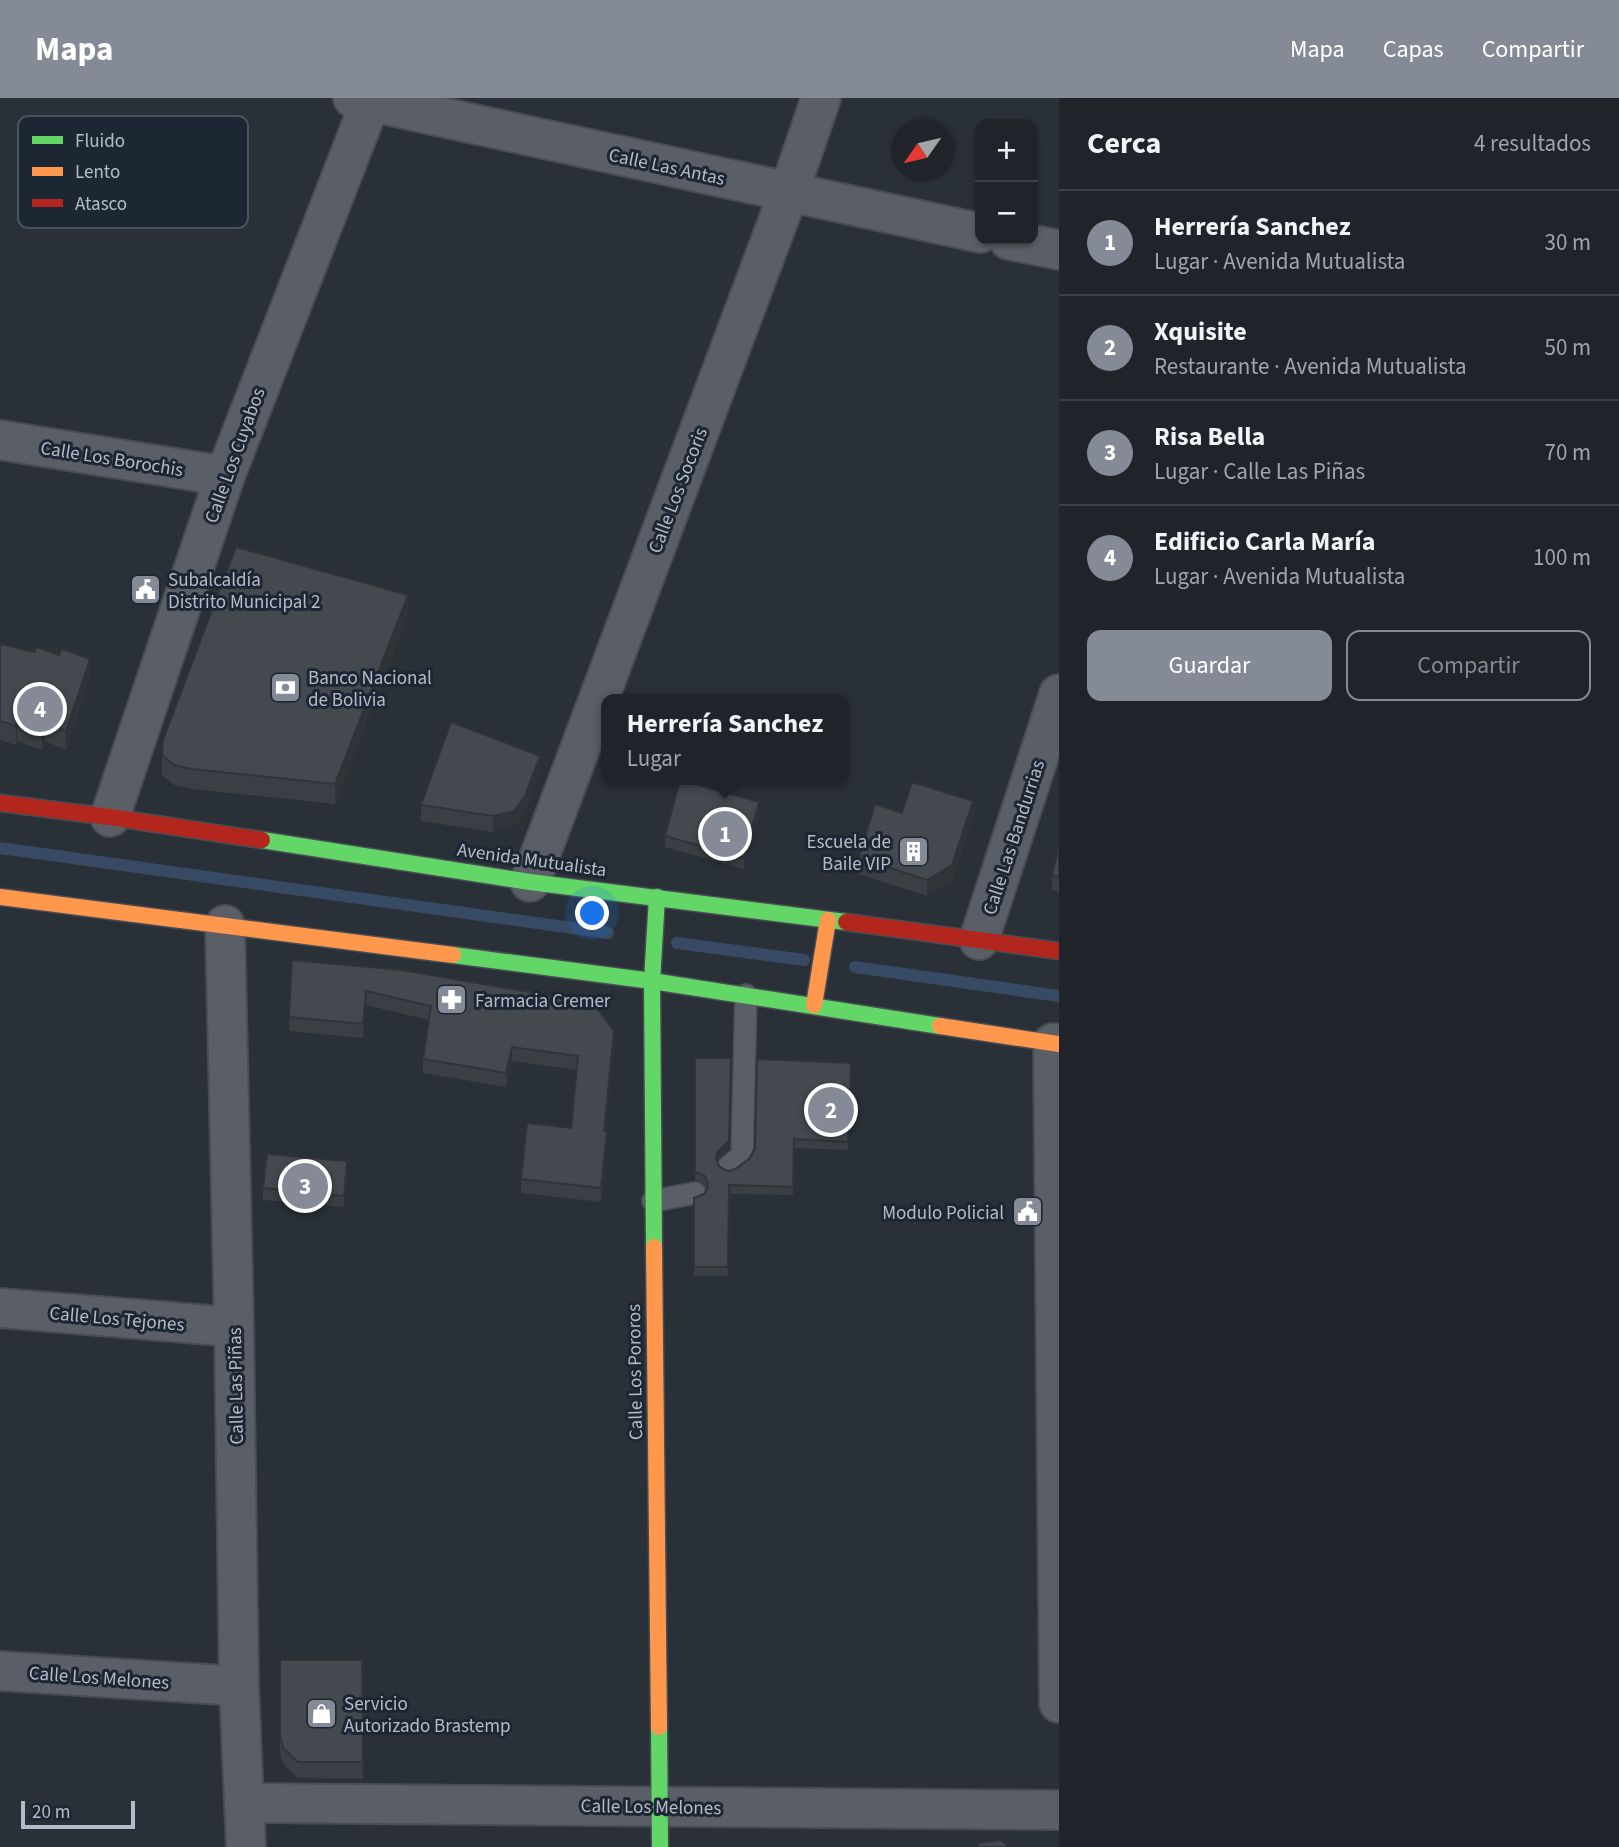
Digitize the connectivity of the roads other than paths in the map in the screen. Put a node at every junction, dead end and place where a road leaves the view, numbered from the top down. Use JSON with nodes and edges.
{"nodes":[{"id":1,"x":821,"y":98,"type":"edge"},
{"id":2,"x":365,"y":99,"type":"edge"},
{"id":3,"x":789,"y":192,"type":"junction"},
{"id":4,"x":975,"y":232,"type":"edge"},
{"id":5,"x":1034,"y":245,"type":"edge"},
{"id":6,"x":1059,"y":250,"type":"edge"},
{"id":7,"x":0,"y":440,"type":"edge"},
{"id":8,"x":225,"y":476,"type":"junction"},
{"id":9,"x":1059,"y":694,"type":"edge"},
{"id":10,"x":0,"y":803,"type":"edge"},
{"id":11,"x":110,"y":817,"type":"junction"},
{"id":12,"x":530,"y":882,"type":"junction"},
{"id":13,"x":0,"y":897,"type":"edge"},
{"id":14,"x":657,"y":903,"type":"junction"},
{"id":15,"x":225,"y":925,"type":"junction"},
{"id":16,"x":828,"y":925,"type":"junction"},
{"id":17,"x":979,"y":940,"type":"junction"},
{"id":18,"x":1059,"y":951,"type":"edge"},
{"id":19,"x":652,"y":976,"type":"junction"},
{"id":20,"x":746,"y":995,"type":"junction"},
{"id":21,"x":815,"y":999,"type":"junction"},
{"id":22,"x":1056,"y":1043,"type":"edge"},
{"id":23,"x":729,"y":1166,"type":"dead end"},
{"id":24,"x":695,"y":1193,"type":"dead end"},
{"id":25,"x":653,"y":1201,"type":"junction"},
{"id":26,"x":0,"y":1308,"type":"edge"},
{"id":27,"x":234,"y":1327,"type":"junction"},
{"id":28,"x":0,"y":1671,"type":"edge"},
{"id":29,"x":239,"y":1686,"type":"junction"},
{"id":30,"x":1059,"y":1703,"type":"edge"},
{"id":31,"x":244,"y":1803,"type":"junction"},
{"id":32,"x":659,"y":1807,"type":"junction"},
{"id":33,"x":1059,"y":1810,"type":"edge"},
{"id":34,"x":246,"y":1847,"type":"edge"},
{"id":35,"x":660,"y":1847,"type":"edge"}],
"edges":[{"from":1,"to":3,"type":"street","name":"Calle Los Socoris"},
{"from":2,"to":3,"type":"street","name":"Calle Las Antas"},
{"from":2,"to":8,"type":"street","name":"Calle Los Cuyabos"},
{"from":3,"to":4,"type":"street","name":"Calle Las Antas"},
{"from":3,"to":12,"type":"street","name":"Calle Los Socoris"},
{"from":5,"to":6,"type":"street"},
{"from":7,"to":8,"type":"street","name":"Calle Los Borochis"},
{"from":8,"to":11,"type":"street","name":"Calle Los Cuyabos"},
{"from":9,"to":17,"type":"street","name":"Calle Las Bandurrias"},
{"from":10,"to":11,"type":"main road","name":"Avenida Mutualista"},
{"from":11,"to":12,"type":"main road","name":"Avenida Mutualista"},
{"from":12,"to":14,"type":"main road","name":"Avenida Mutualista"},
{"from":13,"to":15,"type":"main road"},
{"from":14,"to":16,"type":"main road","name":"Avenida Mutualista"},
{"from":14,"to":19,"type":"main road","name":"Calle Los Pororos"},
{"from":15,"to":19,"type":"main road"},
{"from":15,"to":27,"type":"street","name":"Calle Las Piñas"},
{"from":16,"to":17,"type":"main road","name":"Avenida Mutualista"},
{"from":16,"to":21,"type":"main road"},
{"from":17,"to":18,"type":"main road","name":"Avenida Mutualista"},
{"from":19,"to":20,"type":"main road"},
{"from":19,"to":25,"type":"main road","name":"Calle Los Pororos"},
{"from":20,"to":21,"type":"main road"},
{"from":20,"to":23,"type":"lane"},
{"from":21,"to":22,"type":"main road"},
{"from":22,"to":30,"type":"street"},
{"from":24,"to":25,"type":"lane"},
{"from":25,"to":32,"type":"main road","name":"Calle Los Pororos"},
{"from":26,"to":27,"type":"street","name":"Calle Los Tejones"},
{"from":27,"to":29,"type":"street","name":"Calle Las Piñas"},
{"from":28,"to":29,"type":"street","name":"Calle Los Melones"},
{"from":29,"to":31,"type":"street","name":"Calle Las Piñas"},
{"from":31,"to":32,"type":"street","name":"Calle Los Melones"},
{"from":31,"to":34,"type":"street","name":"Calle Las Piñas"},
{"from":32,"to":33,"type":"street","name":"Calle Los Melones"},
{"from":32,"to":35,"type":"main road","name":"Calle Los Pororos"}]}
